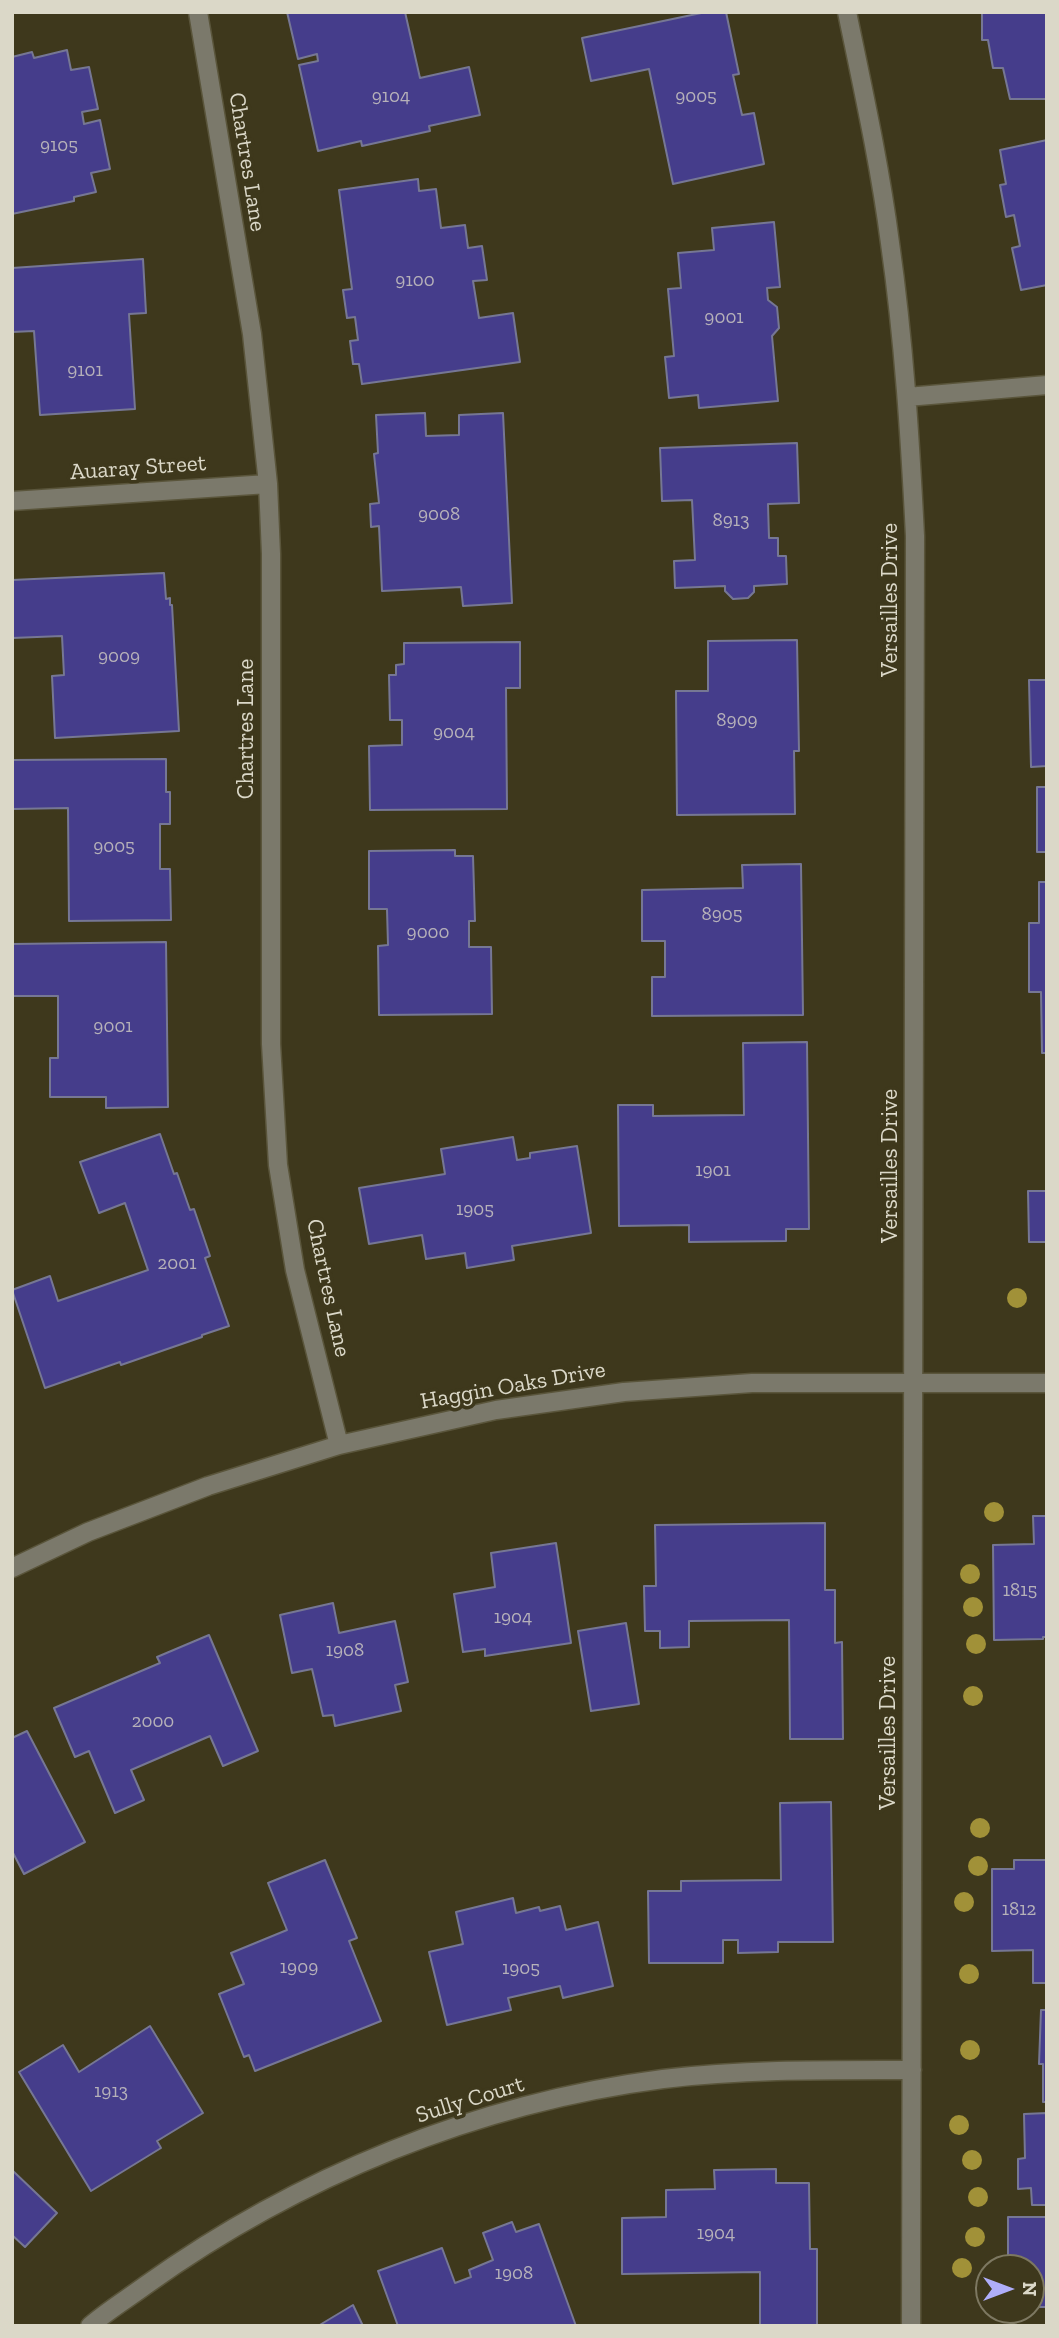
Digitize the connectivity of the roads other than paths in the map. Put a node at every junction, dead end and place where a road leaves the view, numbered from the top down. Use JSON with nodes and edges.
{"nodes":[{"id":1,"x":198,"y":12,"type":"edge"},
{"id":2,"x":847,"y":12,"type":"edge"},
{"id":3,"x":1047,"y":385,"type":"edge"},
{"id":4,"x":907,"y":397,"type":"junction"},
{"id":5,"x":268,"y":484,"type":"junction"},
{"id":6,"x":12,"y":500,"type":"edge"},
{"id":7,"x":914,"y":1383,"type":"junction"},
{"id":8,"x":1047,"y":1383,"type":"edge"},
{"id":9,"x":339,"y":1445,"type":"junction"},
{"id":10,"x":12,"y":1568,"type":"edge"},
{"id":11,"x":912,"y":2070,"type":"junction"},
{"id":12,"x":90,"y":2326,"type":"edge"},
{"id":13,"x":911,"y":2326,"type":"edge"}],
"edges":[{"from":1,"to":5,"type":"street","name":"Chartres Lane"},
{"from":2,"to":4,"type":"street","name":"Versailles Drive"},
{"from":3,"to":4,"type":"street"},
{"from":4,"to":7,"type":"street","name":"Versailles Drive"},
{"from":5,"to":6,"type":"street","name":"Auaray Street"},
{"from":5,"to":9,"type":"street","name":"Chartres Lane"},
{"from":7,"to":8,"type":"street","name":"Haggin Oaks Drive"},
{"from":7,"to":9,"type":"street","name":"Haggin Oaks Drive"},
{"from":7,"to":11,"type":"street","name":"Versailles Drive"},
{"from":9,"to":10,"type":"street","name":"Haggin Oaks Drive"},
{"from":11,"to":12,"type":"street","name":"Sully Court"},
{"from":11,"to":13,"type":"street","name":"Versailles Drive"}]}
